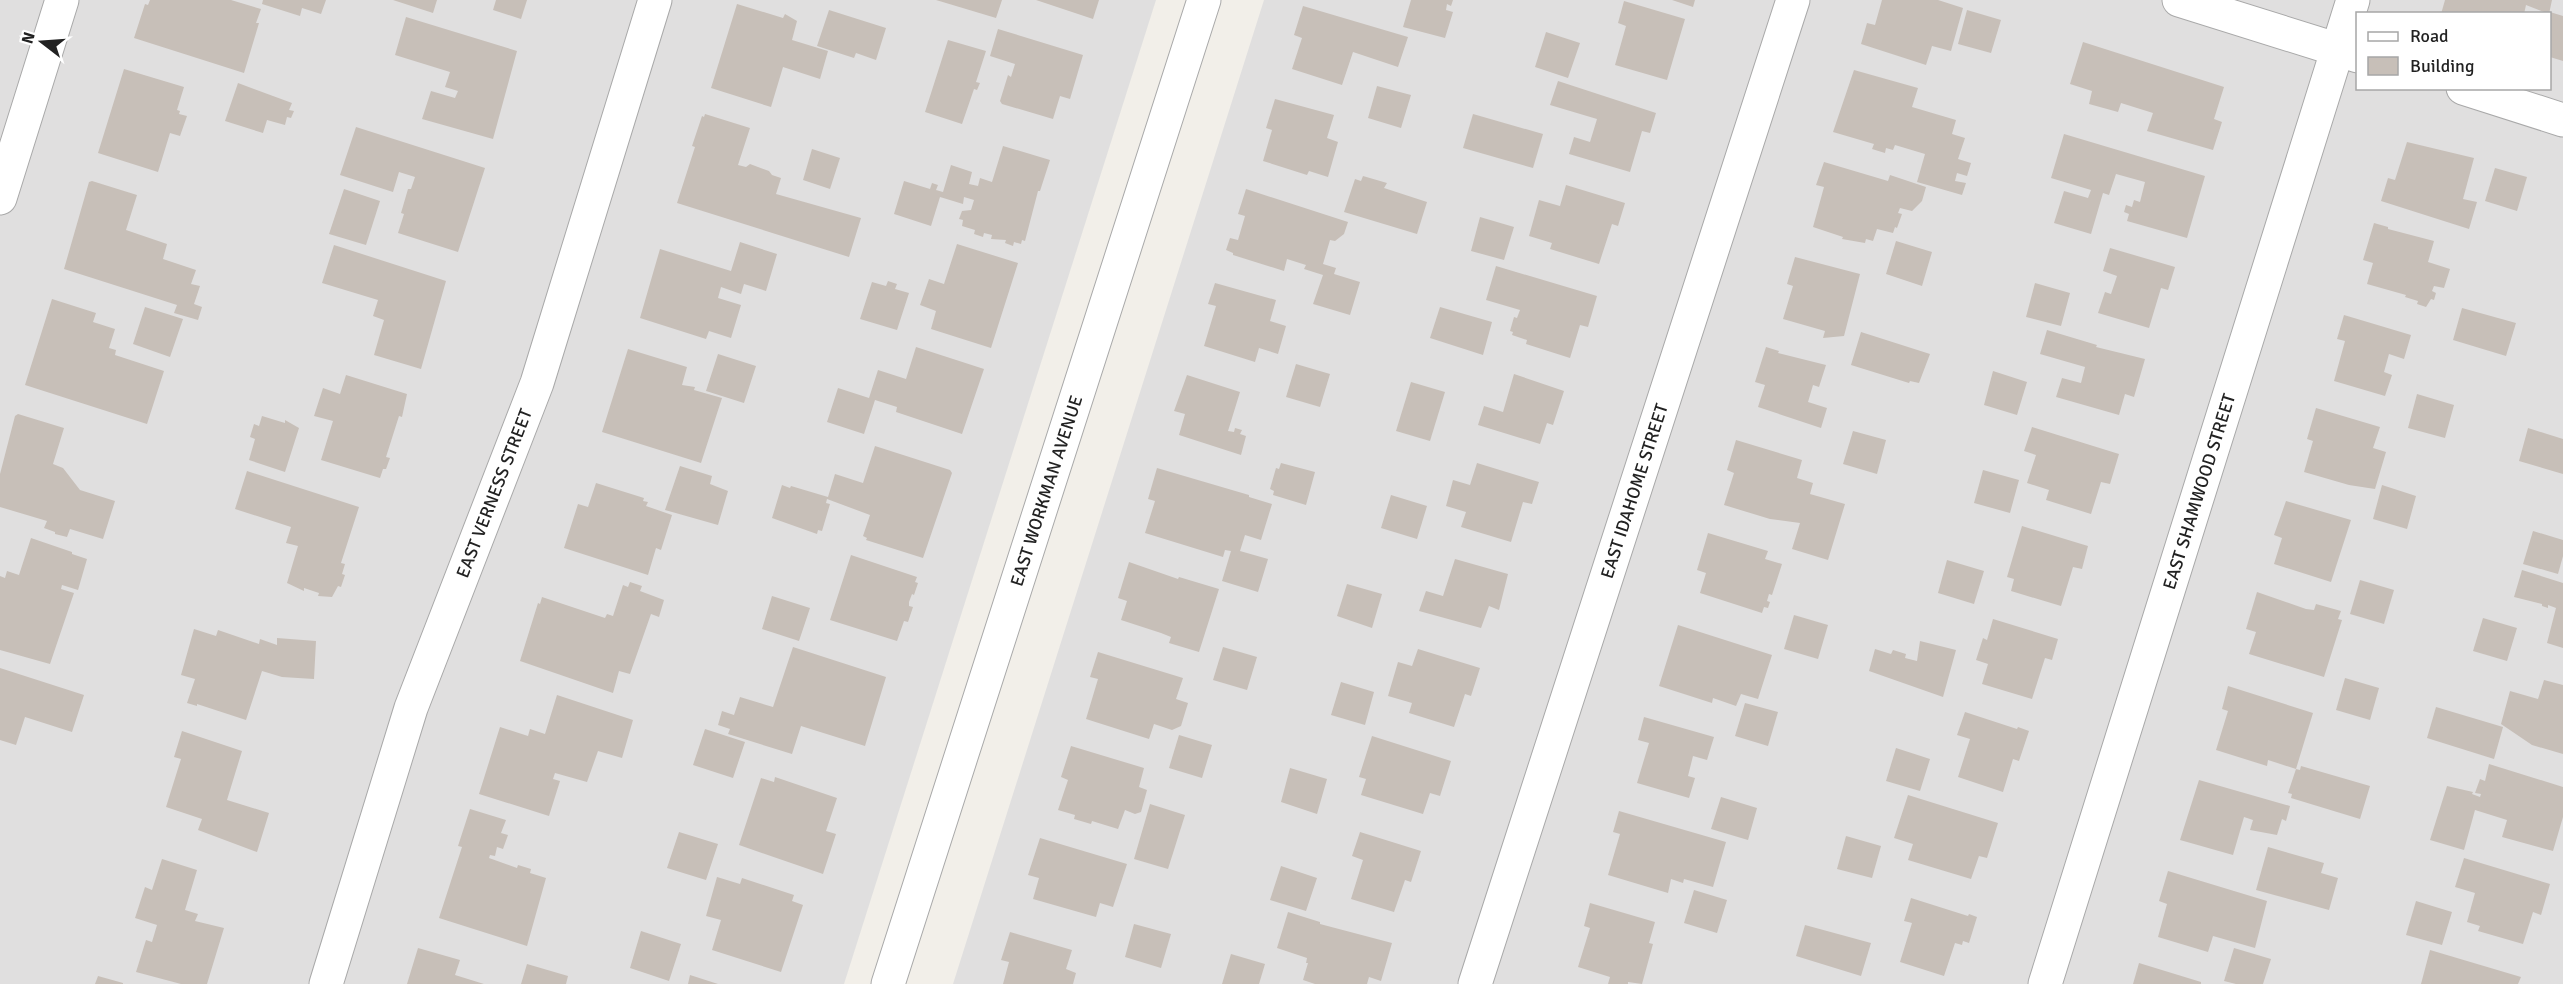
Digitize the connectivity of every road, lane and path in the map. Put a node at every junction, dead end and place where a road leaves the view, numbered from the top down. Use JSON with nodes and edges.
{"nodes":[{"id":1,"x":62,"y":0,"type":"edge"},
{"id":2,"x":655,"y":0,"type":"edge"},
{"id":3,"x":1204,"y":0,"type":"edge"},
{"id":4,"x":1792,"y":0,"type":"edge"},
{"id":5,"x":2179,"y":0,"type":"edge"},
{"id":6,"x":2353,"y":0,"type":"edge"},
{"id":7,"x":2348,"y":52,"type":"edge"},
{"id":8,"x":2469,"y":90,"type":"edge"},
{"id":9,"x":2563,"y":120,"type":"edge"},
{"id":10,"x":0,"y":198,"type":"edge"},
{"id":11,"x":326,"y":984,"type":"edge"},
{"id":12,"x":888,"y":984,"type":"edge"},
{"id":13,"x":1475,"y":984,"type":"edge"},
{"id":14,"x":2045,"y":984,"type":"edge"}],
"edges":[{"from":1,"to":10,"type":"street"},
{"from":2,"to":11,"type":"street","name":"EAST VERNESS STREET"},
{"from":3,"to":12,"type":"street","name":"EAST WORKMAN AVENUE"},
{"from":4,"to":13,"type":"street","name":"EAST IDAHOME STREET"},
{"from":5,"to":7,"type":"street"},
{"from":6,"to":7,"type":"street","name":"EAST SHAMWOOD STREET"},
{"from":7,"to":14,"type":"street","name":"EAST SHAMWOOD STREET"},
{"from":8,"to":9,"type":"street"}]}
